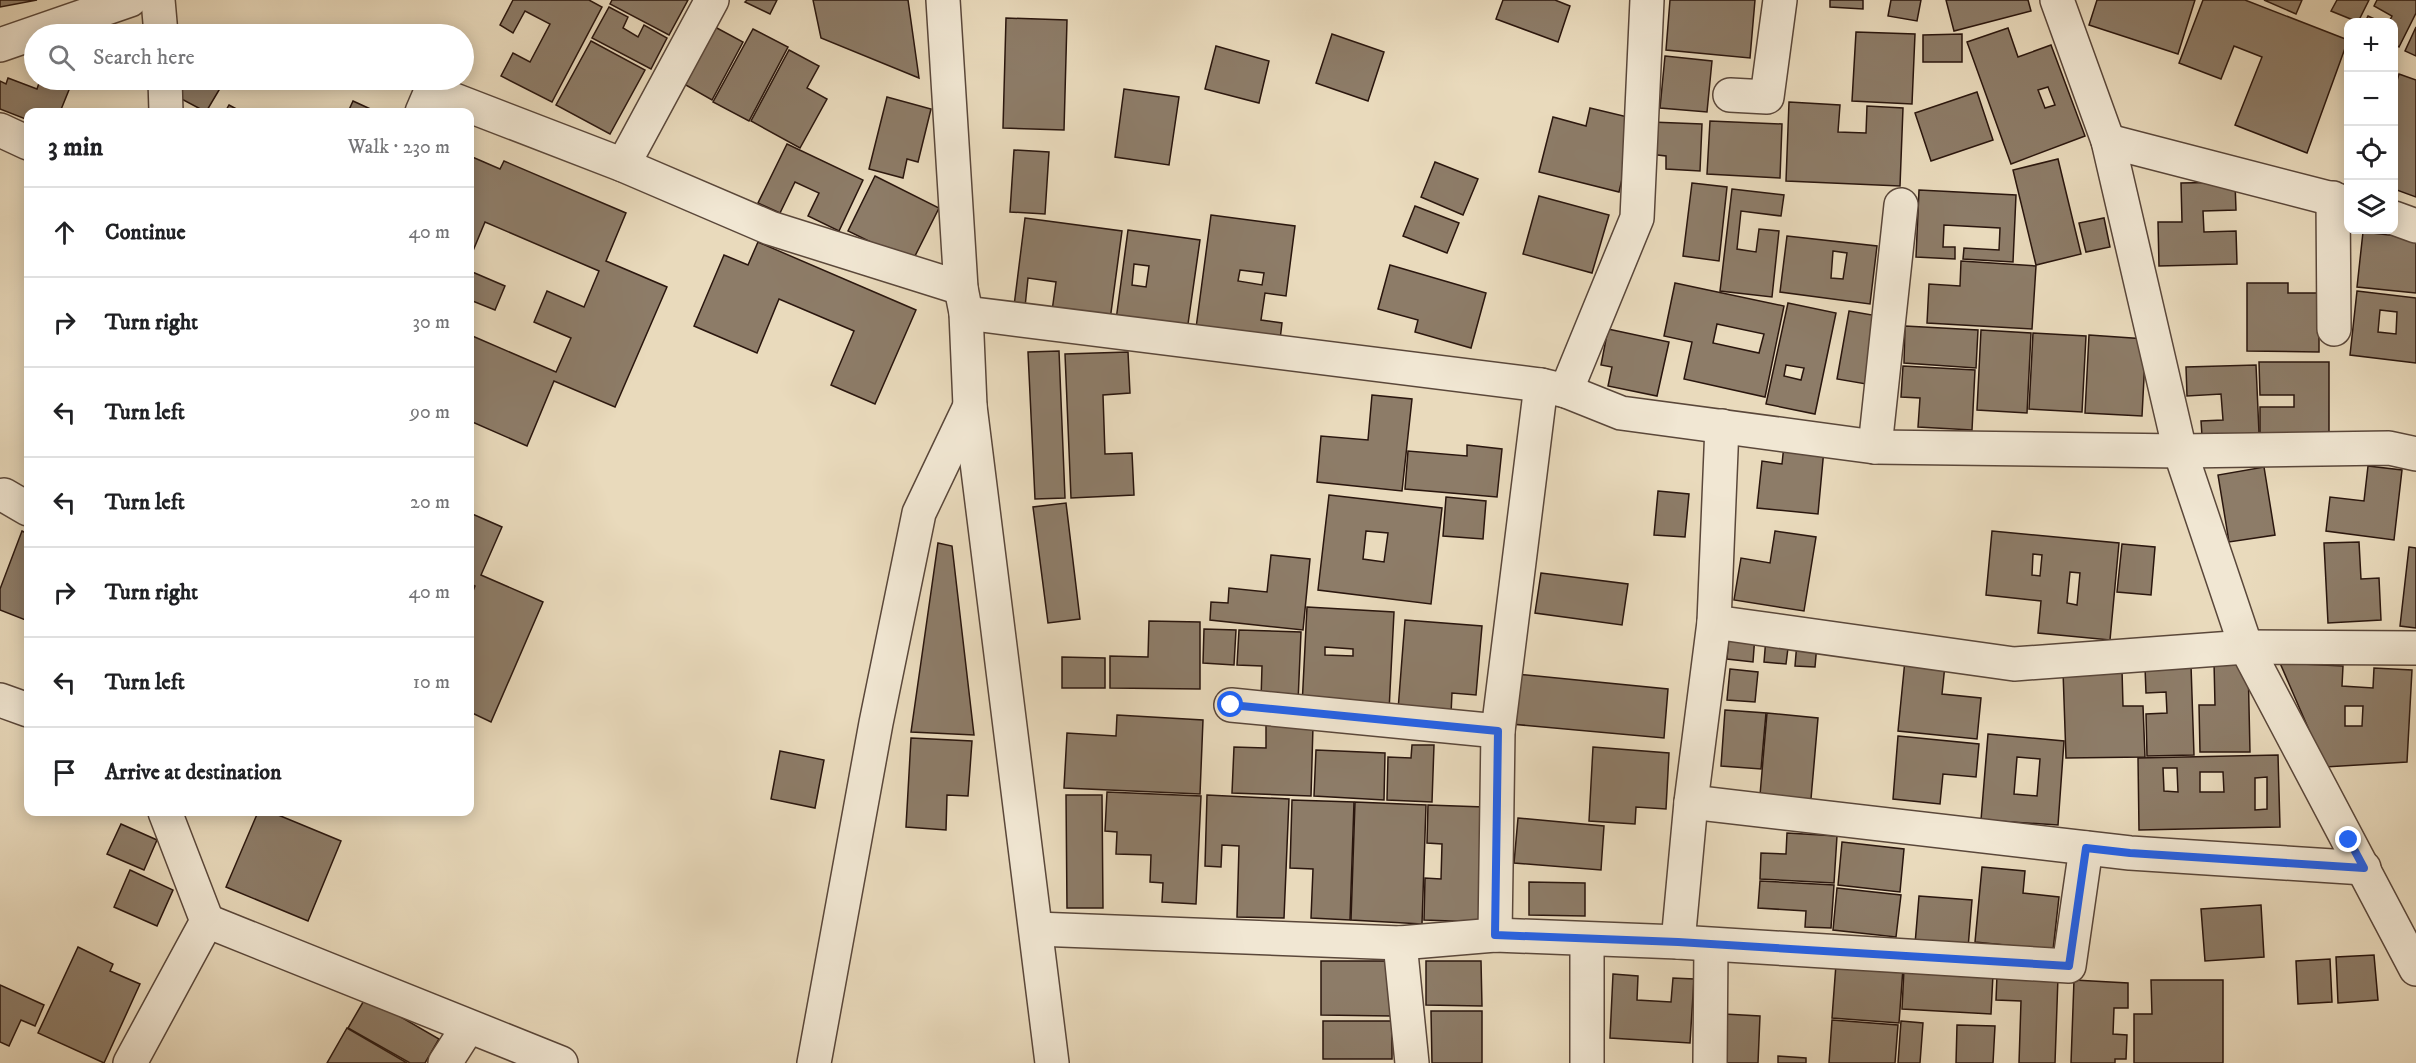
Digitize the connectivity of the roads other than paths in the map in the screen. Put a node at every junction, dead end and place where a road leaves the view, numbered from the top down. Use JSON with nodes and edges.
{"nodes":[{"id":1,"x":130,"y":0,"type":"edge"},
{"id":2,"x":158,"y":0,"type":"edge"},
{"id":3,"x":712,"y":0,"type":"edge"},
{"id":4,"x":943,"y":0,"type":"edge"},
{"id":5,"x":1647,"y":0,"type":"edge"},
{"id":6,"x":1780,"y":0,"type":"edge"},
{"id":7,"x":2057,"y":0,"type":"edge"},
{"id":8,"x":61,"y":24,"type":"edge"},
{"id":9,"x":160,"y":24,"type":"edge"},
{"id":10,"x":24,"y":37,"type":"edge"},
{"id":11,"x":0,"y":45,"type":"edge"},
{"id":12,"x":165,"y":90,"type":"edge"},
{"id":13,"x":1730,"y":95,"type":"dead end"},
{"id":14,"x":166,"y":108,"type":"edge"},
{"id":15,"x":424,"y":108,"type":"edge"},
{"id":16,"x":0,"y":130,"type":"edge"},
{"id":17,"x":24,"y":141,"type":"edge"},
{"id":18,"x":2108,"y":141,"type":"junction"},
{"id":19,"x":623,"y":165,"type":"junction"},
{"id":20,"x":2341,"y":200,"type":"edge"},
{"id":21,"x":1900,"y":205,"type":"dead end"},
{"id":22,"x":2398,"y":219,"type":"edge"},
{"id":23,"x":2416,"y":226,"type":"edge"},
{"id":24,"x":964,"y":300,"type":"junction"},
{"id":25,"x":2334,"y":329,"type":"dead end"},
{"id":26,"x":1554,"y":388,"type":"junction"},
{"id":27,"x":970,"y":406,"type":"junction"},
{"id":28,"x":1722,"y":426,"type":"junction"},
{"id":29,"x":1875,"y":447,"type":"junction"},
{"id":30,"x":2180,"y":451,"type":"junction"},
{"id":31,"x":2416,"y":454,"type":"edge"},
{"id":32,"x":1714,"y":622,"type":"junction"},
{"id":33,"x":2246,"y":647,"type":"junction"},
{"id":34,"x":2416,"y":648,"type":"edge"},
{"id":35,"x":1231,"y":705,"type":"dead end"},
{"id":36,"x":1498,"y":731,"type":"junction"},
{"id":37,"x":1691,"y":802,"type":"junction"},
{"id":38,"x":167,"y":816,"type":"edge"},
{"id":39,"x":2086,"y":848,"type":"junction"},
{"id":40,"x":2364,"y":868,"type":"junction"},
{"id":41,"x":207,"y":921,"type":"junction"},
{"id":42,"x":1036,"y":929,"type":"junction"},
{"id":43,"x":1495,"y":935,"type":"junction"},
{"id":44,"x":1587,"y":940,"type":"junction"},
{"id":45,"x":1678,"y":942,"type":"junction"},
{"id":46,"x":1400,"y":943,"type":"junction"},
{"id":47,"x":1711,"y":946,"type":"junction"},
{"id":48,"x":2416,"y":969,"type":"edge"},
{"id":49,"x":468,"y":1027,"type":"junction"},
{"id":50,"x":130,"y":1063,"type":"edge"},
{"id":51,"x":445,"y":1063,"type":"edge"},
{"id":52,"x":561,"y":1063,"type":"edge"},
{"id":53,"x":814,"y":1063,"type":"edge"},
{"id":54,"x":1052,"y":1063,"type":"edge"},
{"id":55,"x":1412,"y":1063,"type":"edge"},
{"id":56,"x":1587,"y":1063,"type":"edge"},
{"id":57,"x":1710,"y":1063,"type":"edge"}],
"edges":[{"from":1,"to":8,"type":"street"},
{"from":2,"to":9,"type":"street"},
{"from":3,"to":19,"type":"street"},
{"from":4,"to":24,"type":"street"},
{"from":5,"to":26,"type":"street"},
{"from":6,"to":13,"type":"street"},
{"from":7,"to":18,"type":"street"},
{"from":10,"to":11,"type":"street"},
{"from":12,"to":14,"type":"street"},
{"from":15,"to":19,"type":"street"},
{"from":16,"to":17,"type":"street"},
{"from":18,"to":20,"type":"street"},
{"from":18,"to":30,"type":"street"},
{"from":19,"to":24,"type":"street"},
{"from":20,"to":25,"type":"street"},
{"from":21,"to":29,"type":"street"},
{"from":22,"to":23,"type":"street"},
{"from":24,"to":26,"type":"street"},
{"from":24,"to":27,"type":"street"},
{"from":26,"to":28,"type":"street"},
{"from":26,"to":36,"type":"street"},
{"from":27,"to":42,"type":"street"},
{"from":27,"to":53,"type":"street"},
{"from":28,"to":29,"type":"street"},
{"from":28,"to":32,"type":"street"},
{"from":29,"to":30,"type":"street"},
{"from":30,"to":31,"type":"street"},
{"from":30,"to":33,"type":"street"},
{"from":32,"to":33,"type":"street"},
{"from":32,"to":37,"type":"street"},
{"from":33,"to":34,"type":"street"},
{"from":33,"to":40,"type":"street"},
{"from":35,"to":36,"type":"street"},
{"from":36,"to":43,"type":"street"},
{"from":37,"to":39,"type":"street"},
{"from":37,"to":45,"type":"street"},
{"from":38,"to":41,"type":"street"},
{"from":39,"to":40,"type":"street"},
{"from":39,"to":47,"type":"street"},
{"from":40,"to":48,"type":"street"},
{"from":41,"to":49,"type":"street"},
{"from":41,"to":50,"type":"street"},
{"from":42,"to":46,"type":"street"},
{"from":42,"to":54,"type":"street"},
{"from":43,"to":44,"type":"street"},
{"from":43,"to":46,"type":"street"},
{"from":44,"to":45,"type":"street"},
{"from":44,"to":56,"type":"street"},
{"from":45,"to":47,"type":"street"},
{"from":46,"to":55,"type":"street"},
{"from":47,"to":57,"type":"street"},
{"from":49,"to":51,"type":"street"},
{"from":49,"to":52,"type":"street"}]}
